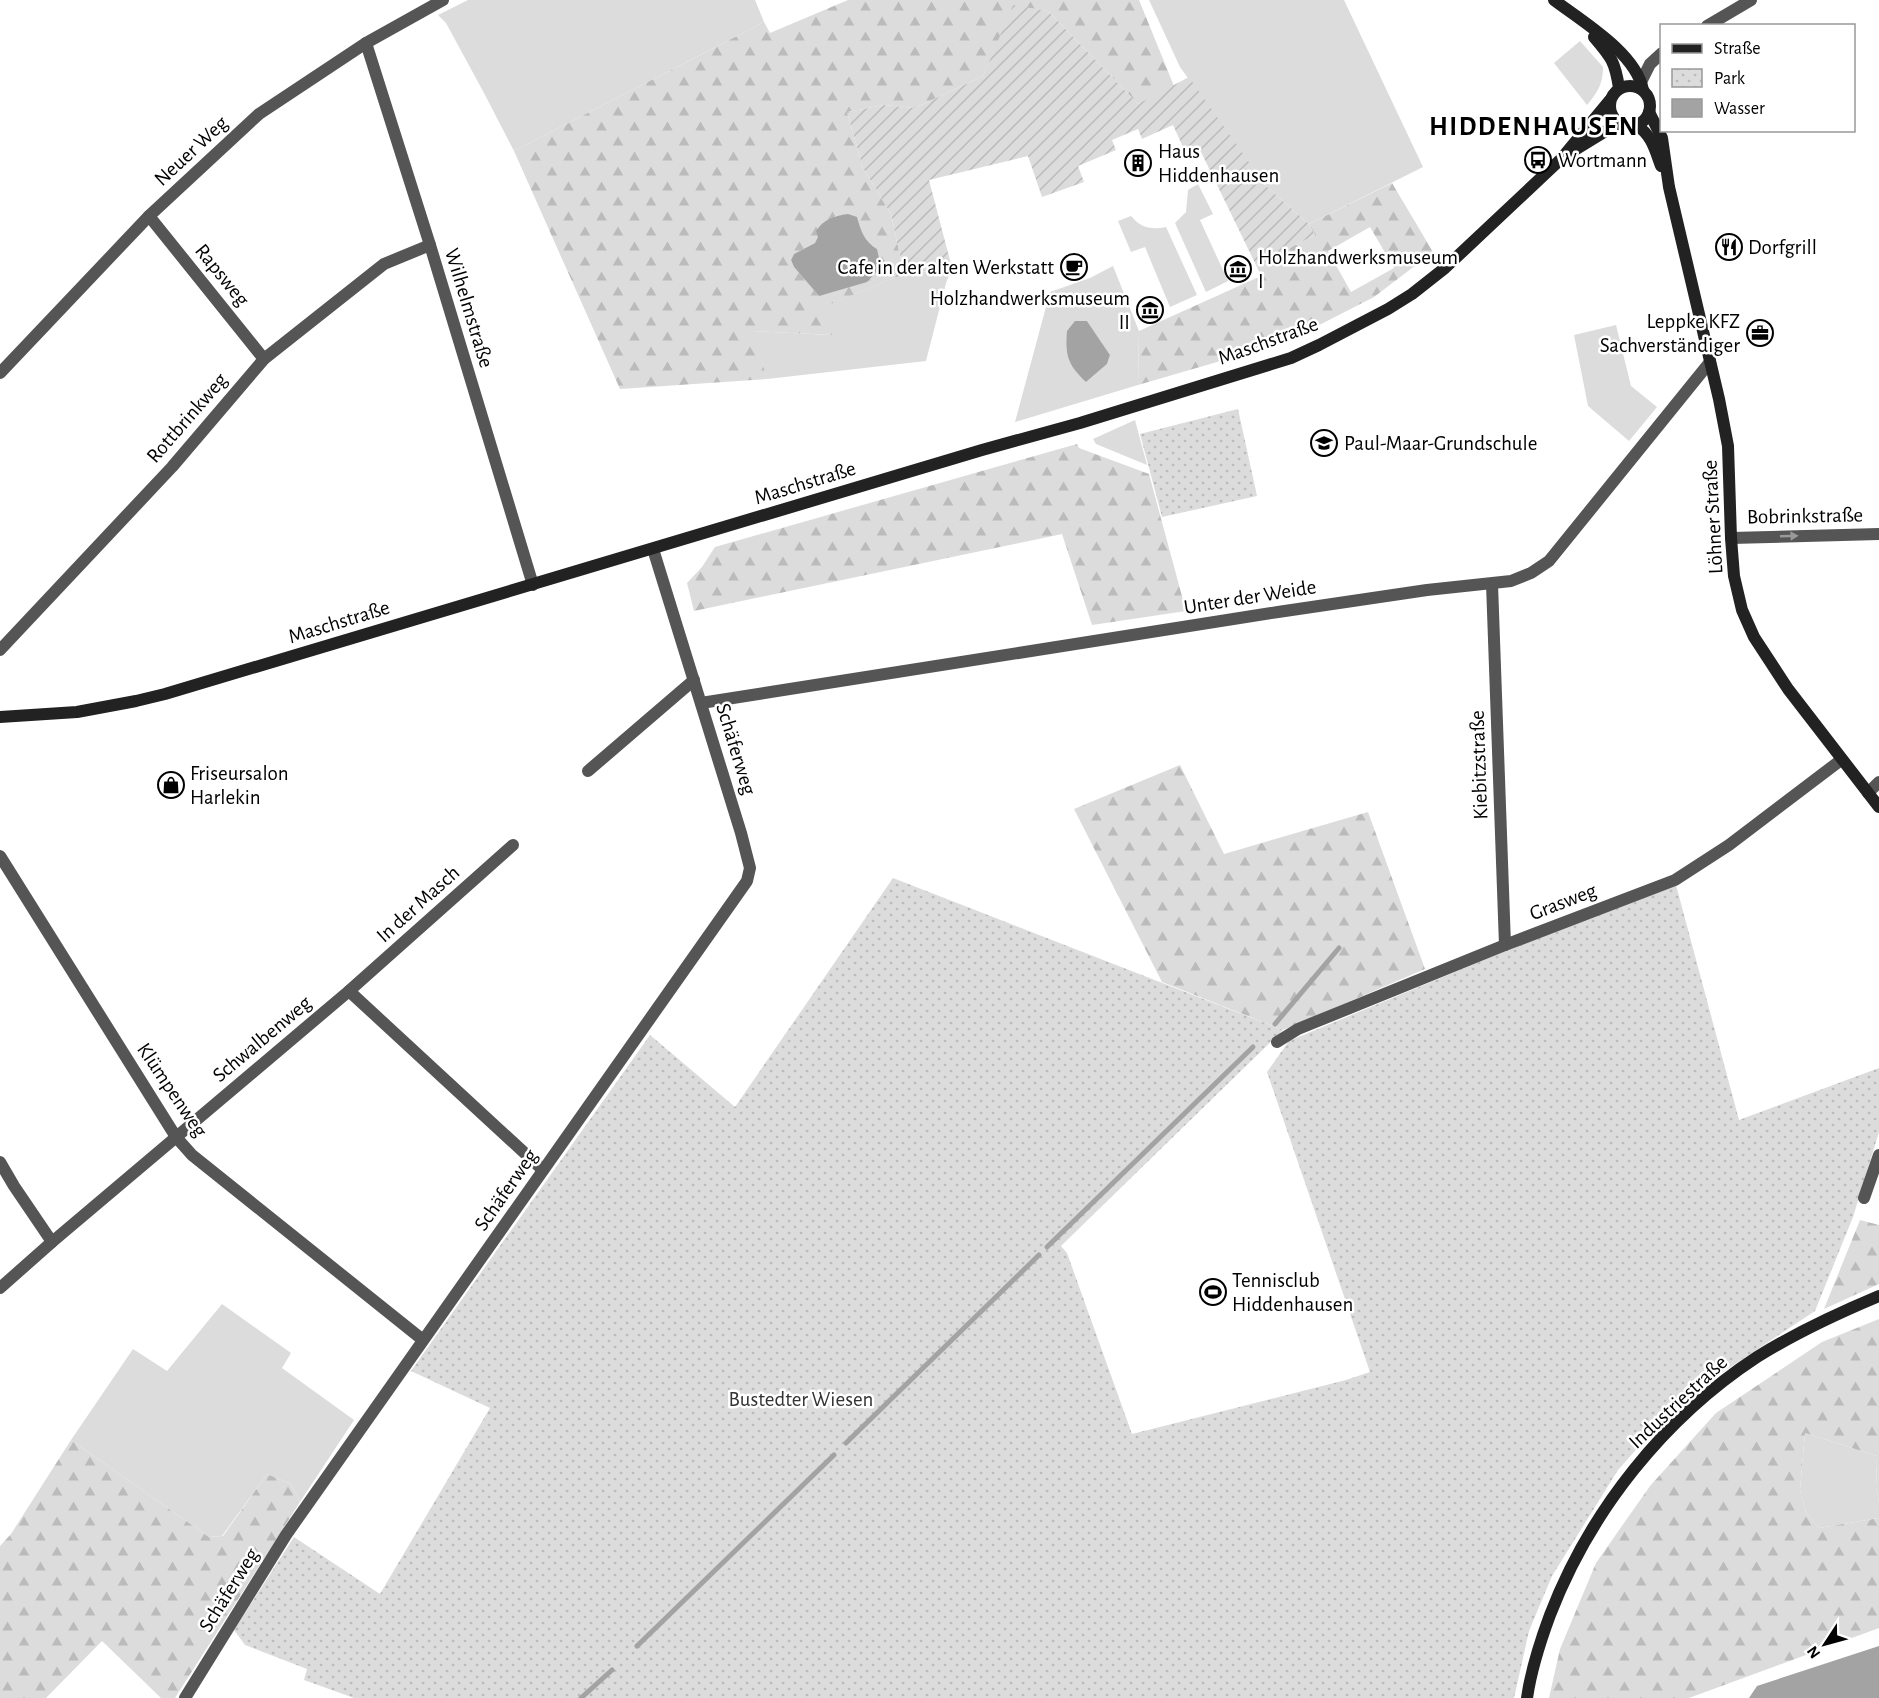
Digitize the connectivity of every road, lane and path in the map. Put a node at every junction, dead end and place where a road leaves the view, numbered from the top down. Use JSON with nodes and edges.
{"nodes":[{"id":1,"x":442,"y":0,"type":"edge"},
{"id":2,"x":1554,"y":0,"type":"edge"},
{"id":3,"x":1751,"y":0,"type":"edge"},
{"id":4,"x":1582,"y":22,"type":"junction"},
{"id":5,"x":1710,"y":24,"type":"edge"},
{"id":6,"x":366,"y":43,"type":"junction"},
{"id":7,"x":1660,"y":55,"type":"edge"},
{"id":8,"x":1642,"y":86,"type":"junction"},
{"id":9,"x":1619,"y":88,"type":"junction"},
{"id":10,"x":1610,"y":100,"type":"junction"},
{"id":11,"x":1649,"y":112,"type":"junction"},
{"id":12,"x":1619,"y":123,"type":"junction"},
{"id":13,"x":1636,"y":125,"type":"junction"},
{"id":14,"x":1561,"y":159,"type":"junction"},
{"id":15,"x":1669,"y":187,"type":"junction"},
{"id":16,"x":149,"y":216,"type":"junction"},
{"id":17,"x":430,"y":245,"type":"junction"},
{"id":18,"x":264,"y":359,"type":"junction"},
{"id":19,"x":1710,"y":362,"type":"junction"},
{"id":20,"x":0,"y":373,"type":"edge"},
{"id":21,"x":1879,"y":534,"type":"edge"},
{"id":22,"x":1731,"y":538,"type":"junction"},
{"id":23,"x":653,"y":549,"type":"junction"},
{"id":24,"x":1492,"y":584,"type":"junction"},
{"id":25,"x":534,"y":585,"type":"junction"},
{"id":26,"x":0,"y":650,"type":"edge"},
{"id":27,"x":694,"y":680,"type":"junction"},
{"id":28,"x":701,"y":703,"type":"junction"},
{"id":29,"x":0,"y":717,"type":"edge"},
{"id":30,"x":1841,"y":760,"type":"junction"},
{"id":31,"x":588,"y":771,"type":"dead end"},
{"id":32,"x":1879,"y":782,"type":"edge"},
{"id":33,"x":1868,"y":793,"type":"junction"},
{"id":34,"x":1879,"y":807,"type":"edge"},
{"id":35,"x":513,"y":845,"type":"dead end"},
{"id":36,"x":0,"y":856,"type":"edge"},
{"id":37,"x":1505,"y":945,"type":"junction"},
{"id":38,"x":348,"y":992,"type":"junction"},
{"id":39,"x":1277,"y":1042,"type":"dead end"},
{"id":40,"x":176,"y":1137,"type":"junction"},
{"id":41,"x":1879,"y":1155,"type":"edge"},
{"id":42,"x":0,"y":1162,"type":"edge"},
{"id":43,"x":543,"y":1170,"type":"junction"},
{"id":44,"x":1864,"y":1198,"type":"dead end"},
{"id":45,"x":52,"y":1242,"type":"junction"},
{"id":46,"x":0,"y":1288,"type":"edge"},
{"id":47,"x":1879,"y":1296,"type":"edge"},
{"id":48,"x":423,"y":1340,"type":"junction"},
{"id":49,"x":185,"y":1698,"type":"edge"},
{"id":50,"x":1527,"y":1698,"type":"edge"}],
"edges":[{"from":1,"to":6,"type":"street","name":"Neuer Weg"},
{"from":2,"to":4,"type":"street"},
{"from":3,"to":5,"type":"street"},
{"from":4,"to":8,"type":"street"},
{"from":4,"to":9,"type":"street"},
{"from":6,"to":16,"type":"street","name":"Neuer Weg"},
{"from":6,"to":17,"type":"street","name":"Wilhelmstraße"},
{"from":7,"to":8,"type":"street"},
{"from":8,"to":9,"type":"street"},
{"from":8,"to":11,"type":"street"},
{"from":9,"to":10,"type":"street"},
{"from":10,"to":12,"type":"street"},
{"from":10,"to":14,"type":"street","name":"Maschstraße"},
{"from":11,"to":13,"type":"street"},
{"from":11,"to":15,"type":"street","name":"Löhner Straße"},
{"from":12,"to":13,"type":"street"},
{"from":12,"to":14,"type":"street","name":"Maschstraße"},
{"from":13,"to":15,"type":"street","name":"Löhner Straße"},
{"from":14,"to":23,"type":"street","name":"Maschstraße"},
{"from":15,"to":19,"type":"street","name":"Löhner Straße"},
{"from":16,"to":18,"type":"street","name":"Rapsweg"},
{"from":16,"to":20,"type":"street","name":"Neuer Weg"},
{"from":17,"to":18,"type":"street","name":"Rottbrinkweg"},
{"from":17,"to":25,"type":"street","name":"Wilhelmstraße"},
{"from":18,"to":26,"type":"street","name":"Rottbrinkweg"},
{"from":19,"to":22,"type":"street","name":"Löhner Straße"},
{"from":19,"to":24,"type":"street","name":"Unter der Weide"},
{"from":22,"to":21,"type":"street","name":"Bobrinkstraße","one_way":true},
{"from":22,"to":30,"type":"street","name":"Löhner Straße"},
{"from":23,"to":25,"type":"street","name":"Maschstraße"},
{"from":23,"to":27,"type":"street","name":"Schäferweg"},
{"from":24,"to":28,"type":"street","name":"Unter der Weide"},
{"from":24,"to":37,"type":"street","name":"Kiebitzstraße"},
{"from":25,"to":29,"type":"street","name":"Maschstraße"},
{"from":27,"to":28,"type":"street","name":"Schäferweg"},
{"from":27,"to":31,"type":"street"},
{"from":28,"to":43,"type":"street","name":"Schäferweg"},
{"from":30,"to":33,"type":"street","name":"Löhner Straße"},
{"from":30,"to":37,"type":"street","name":"Grasweg"},
{"from":32,"to":33,"type":"street"},
{"from":33,"to":34,"type":"street","name":"Löhner Straße"},
{"from":35,"to":38,"type":"street","name":"In der Masch"},
{"from":36,"to":40,"type":"street","name":"Klümpenweg"},
{"from":37,"to":39,"type":"street","name":"Grasweg"},
{"from":38,"to":40,"type":"street","name":"Schwalbenweg"},
{"from":38,"to":43,"type":"street"},
{"from":40,"to":45,"type":"street","name":"Schwalbenweg"},
{"from":40,"to":48,"type":"street","name":"Klümpenweg"},
{"from":41,"to":44,"type":"street"},
{"from":42,"to":45,"type":"street"},
{"from":43,"to":48,"type":"street","name":"Schäferweg"},
{"from":45,"to":46,"type":"street","name":"Schwalbenweg"},
{"from":47,"to":50,"type":"street","name":"Industriestraße"},
{"from":48,"to":49,"type":"street","name":"Schäferweg"}]}
